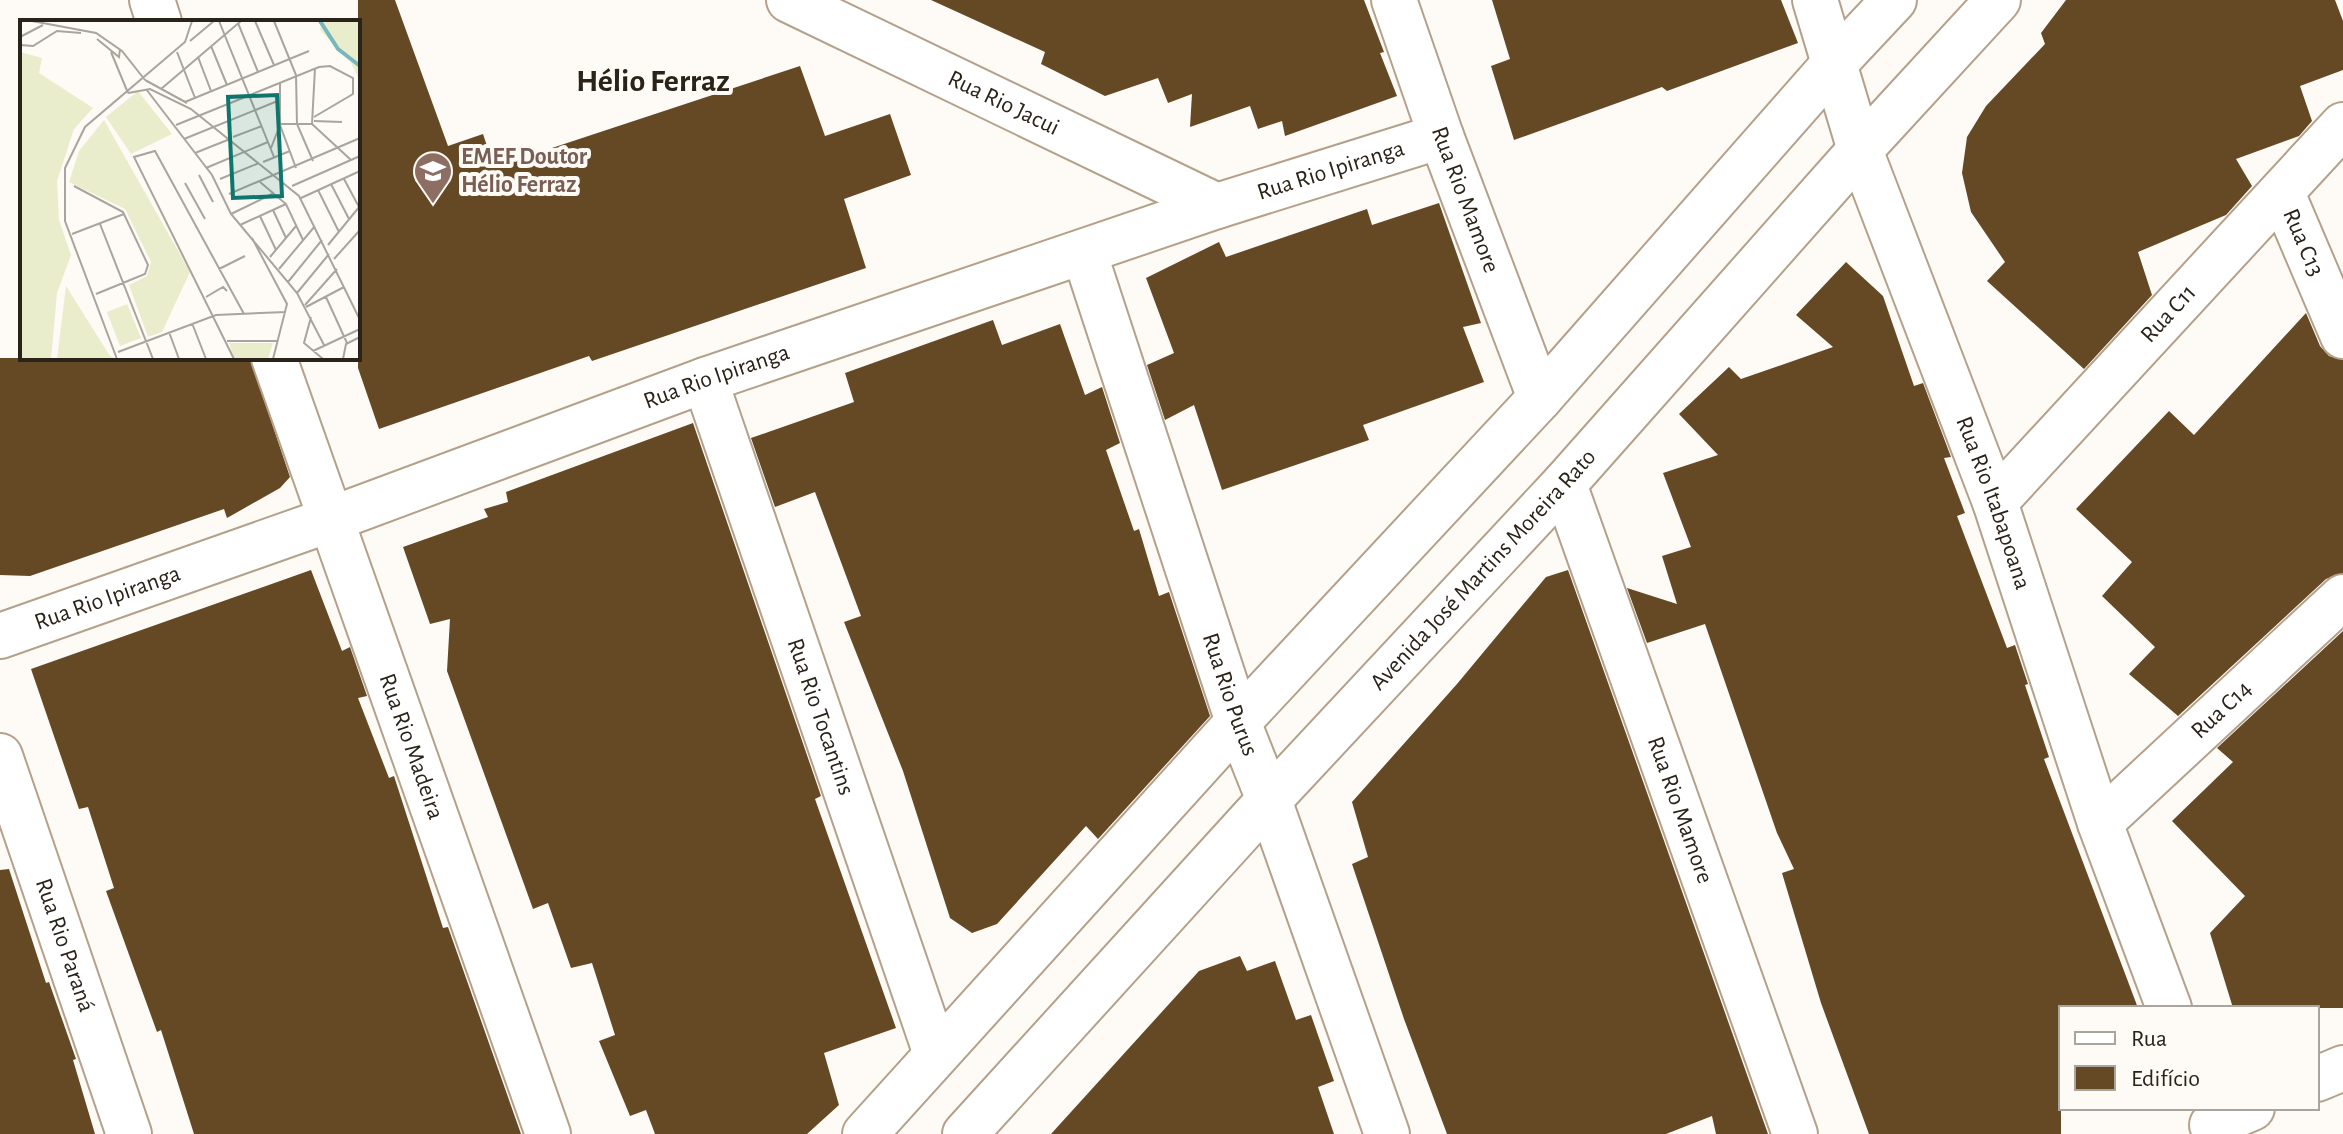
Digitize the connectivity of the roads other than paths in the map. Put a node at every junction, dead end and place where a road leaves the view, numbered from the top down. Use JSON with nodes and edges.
{"nodes":[{"id":1,"x":152,"y":0,"type":"edge"},
{"id":2,"x":789,"y":0,"type":"edge"},
{"id":3,"x":1394,"y":0,"type":"edge"},
{"id":4,"x":1815,"y":0,"type":"edge"},
{"id":5,"x":1894,"y":0,"type":"edge"},
{"id":6,"x":1998,"y":0,"type":"edge"},
{"id":7,"x":158,"y":20,"type":"edge"},
{"id":8,"x":1833,"y":65,"type":"junction"},
{"id":9,"x":2343,"y":125,"type":"edge"},
{"id":10,"x":1441,"y":136,"type":"junction"},
{"id":11,"x":1860,"y":150,"type":"junction"},
{"id":12,"x":2282,"y":193,"type":"junction"},
{"id":13,"x":1217,"y":206,"type":"junction"},
{"id":14,"x":1084,"y":252,"type":"junction"},
{"id":15,"x":2343,"y":336,"type":"edge"},
{"id":16,"x":275,"y":360,"type":"edge"},
{"id":17,"x":705,"y":380,"type":"junction"},
{"id":18,"x":1540,"y":398,"type":"junction"},
{"id":19,"x":1564,"y":484,"type":"junction"},
{"id":20,"x":1995,"y":502,"type":"junction"},
{"id":21,"x":329,"y":520,"type":"junction"},
{"id":22,"x":2343,"y":597,"type":"edge"},
{"id":23,"x":0,"y":636,"type":"edge"},
{"id":24,"x":1238,"y":722,"type":"junction"},
{"id":25,"x":0,"y":756,"type":"edge"},
{"id":26,"x":1269,"y":800,"type":"junction"},
{"id":27,"x":2100,"y":823,"type":"junction"},
{"id":28,"x":2168,"y":1006,"type":"edge"},
{"id":29,"x":936,"y":1054,"type":"junction"},
{"id":30,"x":2343,"y":1068,"type":"edge"},
{"id":31,"x":2319,"y":1078,"type":"edge"},
{"id":32,"x":2246,"y":1110,"type":"edge"},
{"id":33,"x":2211,"y":1122,"type":"edge"},
{"id":34,"x":129,"y":1134,"type":"edge"},
{"id":35,"x":548,"y":1134,"type":"edge"},
{"id":36,"x":865,"y":1134,"type":"edge"},
{"id":37,"x":965,"y":1134,"type":"edge"},
{"id":38,"x":1387,"y":1134,"type":"edge"},
{"id":39,"x":1795,"y":1134,"type":"edge"}],
"edges":[{"from":1,"to":7,"type":"street"},
{"from":2,"to":13,"type":"street","name":"Rua Rio Jacui"},
{"from":3,"to":10,"type":"street","name":"Rua Rio Mamore"},
{"from":4,"to":8,"type":"street","name":"Rua Rio Itabapoana"},
{"from":5,"to":8,"type":"street"},
{"from":6,"to":11,"type":"street","name":"Avenida José Martins Moreira Rato"},
{"from":8,"to":11,"type":"street","name":"Rua Rio Itabapoana"},
{"from":8,"to":18,"type":"street"},
{"from":9,"to":12,"type":"street","name":"Rua C11"},
{"from":10,"to":13,"type":"street","name":"Rua Rio Ipiranga"},
{"from":10,"to":18,"type":"street","name":"Rua Rio Mamore"},
{"from":11,"to":19,"type":"street","name":"Avenida José Martins Moreira Rato"},
{"from":11,"to":20,"type":"street","name":"Rua Rio Itabapoana"},
{"from":12,"to":15,"type":"street","name":"Rua C13"},
{"from":12,"to":20,"type":"street","name":"Rua C11"},
{"from":13,"to":14,"type":"street","name":"Rua Rio Ipiranga"},
{"from":14,"to":17,"type":"street","name":"Rua Rio Ipiranga"},
{"from":14,"to":24,"type":"street","name":"Rua Rio Purus"},
{"from":16,"to":21,"type":"street","name":"Rua Rio Madeira"},
{"from":17,"to":21,"type":"street","name":"Rua Rio Ipiranga"},
{"from":17,"to":29,"type":"street","name":"Rua Rio Tocantins"},
{"from":18,"to":24,"type":"street"},
{"from":19,"to":26,"type":"street","name":"Avenida José Martins Moreira Rato"},
{"from":19,"to":39,"type":"street","name":"Rua Rio Mamore"},
{"from":20,"to":27,"type":"street","name":"Rua Rio Itabapoana"},
{"from":21,"to":23,"type":"street","name":"Rua Rio Ipiranga"},
{"from":21,"to":35,"type":"street","name":"Rua Rio Madeira"},
{"from":22,"to":27,"type":"street","name":"Rua C14"},
{"from":24,"to":26,"type":"street","name":"Rua Rio Purus"},
{"from":24,"to":29,"type":"street"},
{"from":25,"to":34,"type":"street","name":"Rua Rio Paraná"},
{"from":26,"to":37,"type":"street","name":"Avenida José Martins Moreira Rato"},
{"from":26,"to":38,"type":"street","name":"Rua Rio Purus"},
{"from":27,"to":28,"type":"street","name":"Rua Rio Itabapoana"},
{"from":29,"to":36,"type":"street"},
{"from":30,"to":31,"type":"street"},
{"from":32,"to":33,"type":"street"}]}
